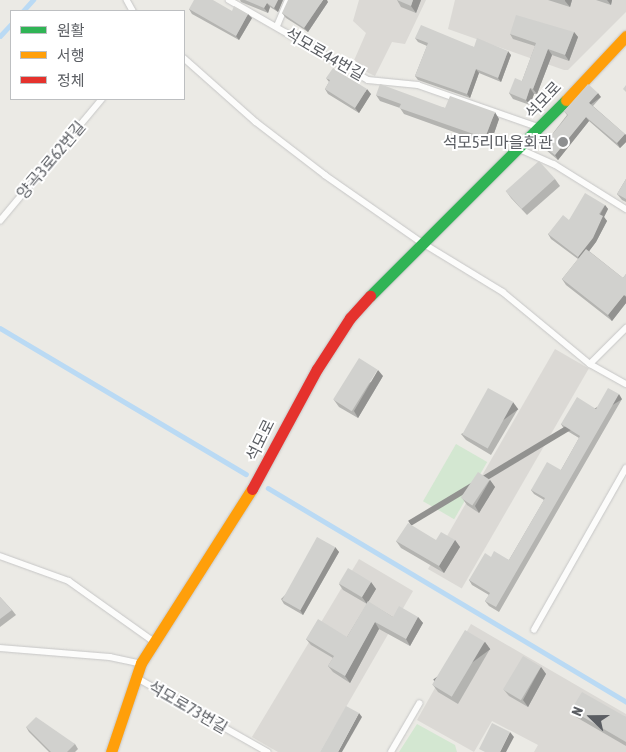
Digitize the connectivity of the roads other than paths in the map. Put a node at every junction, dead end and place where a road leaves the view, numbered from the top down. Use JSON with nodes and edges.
{"nodes":[{"id":1,"x":229,"y":0,"type":"edge"},
{"id":2,"x":288,"y":0,"type":"edge"},
{"id":3,"x":277,"y":26,"type":"junction"},
{"id":4,"x":624,"y":41,"type":"edge"},
{"id":5,"x":185,"y":59,"type":"edge"},
{"id":6,"x":101,"y":100,"type":"edge"},
{"id":7,"x":540,"y":127,"type":"junction"},
{"id":8,"x":520,"y":149,"type":"junction"},
{"id":9,"x":626,"y":210,"type":"edge"},
{"id":10,"x":0,"y":221,"type":"edge"},
{"id":11,"x":420,"y":242,"type":"junction"},
{"id":12,"x":626,"y":328,"type":"edge"},
{"id":13,"x":590,"y":364,"type":"junction"},
{"id":14,"x":626,"y":384,"type":"edge"},
{"id":15,"x":626,"y":468,"type":"edge"},
{"id":16,"x":0,"y":556,"type":"edge"},
{"id":17,"x":534,"y":630,"type":"dead end"},
{"id":18,"x":153,"y":641,"type":"junction"},
{"id":19,"x":0,"y":648,"type":"edge"},
{"id":20,"x":141,"y":663,"type":"junction"},
{"id":21,"x":135,"y":677,"type":"junction"},
{"id":22,"x":420,"y":704,"type":"dead end"},
{"id":23,"x":111,"y":752,"type":"edge"},
{"id":24,"x":268,"y":752,"type":"edge"},
{"id":25,"x":392,"y":752,"type":"edge"}],
"edges":[{"from":1,"to":3,"type":"lane","name":"석모로44번길"},
{"from":2,"to":3,"type":"lane"},
{"from":3,"to":7,"type":"lane","name":"석모로44번길"},
{"from":4,"to":7,"type":"street","name":"석모로"},
{"from":5,"to":11,"type":"lane"},
{"from":6,"to":10,"type":"lane","name":"양곡3로62번길"},
{"from":7,"to":8,"type":"street","name":"석모로"},
{"from":8,"to":9,"type":"lane"},
{"from":8,"to":11,"type":"street","name":"석모로"},
{"from":11,"to":13,"type":"lane"},
{"from":11,"to":18,"type":"street","name":"석모로"},
{"from":12,"to":13,"type":"lane"},
{"from":13,"to":14,"type":"lane"},
{"from":15,"to":17,"type":"lane"},
{"from":16,"to":18,"type":"lane"},
{"from":18,"to":20,"type":"street","name":"석모로"},
{"from":19,"to":20,"type":"lane"},
{"from":20,"to":21,"type":"street","name":"석모로"},
{"from":21,"to":23,"type":"street","name":"석모로"},
{"from":21,"to":24,"type":"lane","name":"석모로73번길"},
{"from":22,"to":25,"type":"lane"}]}
